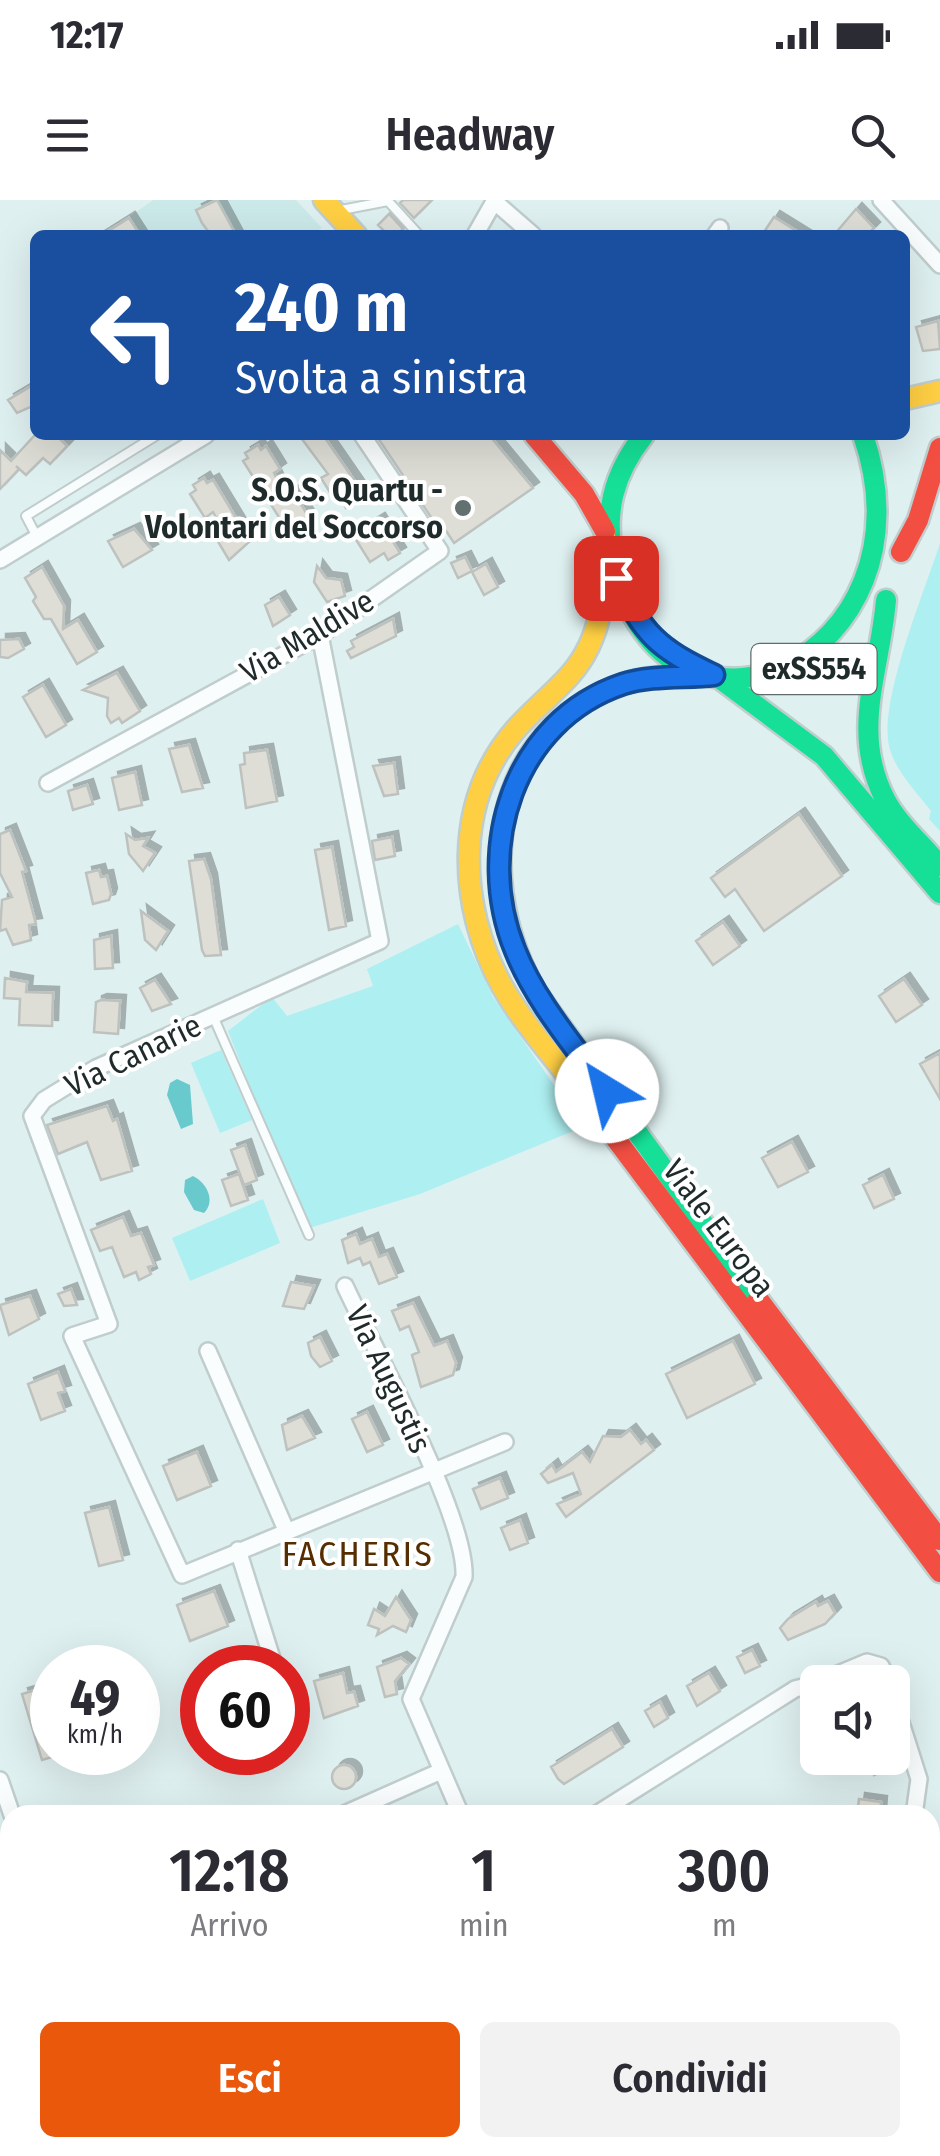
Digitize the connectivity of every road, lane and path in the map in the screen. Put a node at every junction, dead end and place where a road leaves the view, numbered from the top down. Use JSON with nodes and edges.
{"nodes":[{"id":1,"x":495,"y":200,"type":"edge"},
{"id":2,"x":881,"y":200,"type":"edge"},
{"id":3,"x":329,"y":206,"type":"edge"},
{"id":4,"x":351,"y":230,"type":"edge"},
{"id":5,"x":415,"y":230,"type":"edge"},
{"id":6,"x":479,"y":230,"type":"edge"},
{"id":7,"x":528,"y":230,"type":"edge"},
{"id":8,"x":903,"y":230,"type":"edge"},
{"id":9,"x":910,"y":238,"type":"edge"},
{"id":10,"x":940,"y":264,"type":"edge"},
{"id":11,"x":940,"y":390,"type":"edge"},
{"id":12,"x":910,"y":398,"type":"edge"},
{"id":13,"x":149,"y":440,"type":"edge"},
{"id":14,"x":198,"y":440,"type":"edge"},
{"id":15,"x":365,"y":440,"type":"edge"},
{"id":16,"x":538,"y":440,"type":"edge"},
{"id":17,"x":640,"y":440,"type":"edge"},
{"id":18,"x":868,"y":440,"type":"edge"},
{"id":19,"x":940,"y":448,"type":"edge"},
{"id":20,"x":606,"y":531,"type":"junction"},
{"id":21,"x":37,"y":537,"type":"junction"},
{"id":22,"x":901,"y":552,"type":"junction"},
{"id":23,"x":0,"y":560,"type":"edge"},
{"id":24,"x":886,"y":600,"type":"junction"},
{"id":25,"x":320,"y":634,"type":"junction"},
{"id":26,"x":714,"y":675,"type":"junction"},
{"id":27,"x":48,"y":782,"type":"dead end"},
{"id":28,"x":940,"y":866,"type":"edge"},
{"id":29,"x":940,"y":893,"type":"edge"},
{"id":30,"x":213,"y":1016,"type":"junction"},
{"id":31,"x":309,"y":1235,"type":"dead end"},
{"id":32,"x":345,"y":1286,"type":"dead end"},
{"id":33,"x":208,"y":1351,"type":"dead end"},
{"id":34,"x":505,"y":1442,"type":"dead end"},
{"id":35,"x":432,"y":1472,"type":"junction"},
{"id":36,"x":286,"y":1530,"type":"junction"},
{"id":37,"x":940,"y":1540,"type":"edge"},
{"id":38,"x":238,"y":1550,"type":"junction"},
{"id":39,"x":940,"y":1572,"type":"edge"},
{"id":40,"x":182,"y":1575,"type":"joint"},
{"id":41,"x":268,"y":1645,"type":"edge"},
{"id":42,"x":800,"y":1687,"type":"edge"},
{"id":43,"x":910,"y":1751,"type":"edge"},
{"id":44,"x":441,"y":1771,"type":"junction"},
{"id":45,"x":0,"y":1780,"type":"edge"},
{"id":46,"x":9,"y":1805,"type":"edge"},
{"id":47,"x":364,"y":1805,"type":"edge"},
{"id":48,"x":456,"y":1805,"type":"edge"},
{"id":49,"x":611,"y":1805,"type":"edge"},
{"id":50,"x":915,"y":1805,"type":"edge"}],
"edges":[{"from":1,"to":6,"type":"street"},
{"from":1,"to":7,"type":"street"},
{"from":2,"to":8,"type":"street"},
{"from":3,"to":4,"type":"main road"},
{"from":3,"to":5,"type":"lane"},
{"from":9,"to":10,"type":"street"},
{"from":11,"to":12,"type":"main road"},
{"from":13,"to":21,"type":"lane"},
{"from":14,"to":21,"type":"street"},
{"from":15,"to":25,"type":"street","name":"Via Maldive"},
{"from":16,"to":20,"type":"main road"},
{"from":17,"to":20,"type":"main road","number":"exSS554"},
{"from":18,"to":22,"type":"main road","number":"exSS554"},
{"from":19,"to":22,"type":"main road"},
{"from":20,"to":26,"type":"main road","number":"exSS554"},
{"from":20,"to":39,"type":"main road","name":"Viale Europa","number":"exSS554"},
{"from":21,"to":23,"type":"street"},
{"from":22,"to":24,"type":"main road","number":"exSS554"},
{"from":24,"to":26,"type":"main road","number":"exSS554"},
{"from":24,"to":28,"type":"main road"},
{"from":25,"to":27,"type":"street","name":"Via Maldive"},
{"from":25,"to":30,"type":"street","name":"Via Canarie"},
{"from":26,"to":29,"type":"main road"},
{"from":26,"to":37,"type":"main road","name":"Viale Europa","number":"exSS554"},
{"from":30,"to":31,"type":"lane"},
{"from":30,"to":40,"type":"street","name":"Via Canarie"},
{"from":32,"to":35,"type":"street","name":"Via Augustis"},
{"from":33,"to":36,"type":"street"},
{"from":34,"to":35,"type":"street"},
{"from":35,"to":36,"type":"street","name":"Via Augustis"},
{"from":35,"to":44,"type":"street","name":"Via Augustis"},
{"from":36,"to":38,"type":"street","name":"Via Augustis"},
{"from":38,"to":40,"type":"street","name":"Via Augustis"},
{"from":38,"to":41,"type":"street"},
{"from":42,"to":49,"type":"street"},
{"from":43,"to":50,"type":"street"},
{"from":44,"to":47,"type":"street"},
{"from":44,"to":48,"type":"street","name":"Via Augustis"},
{"from":45,"to":46,"type":"street"}]}
